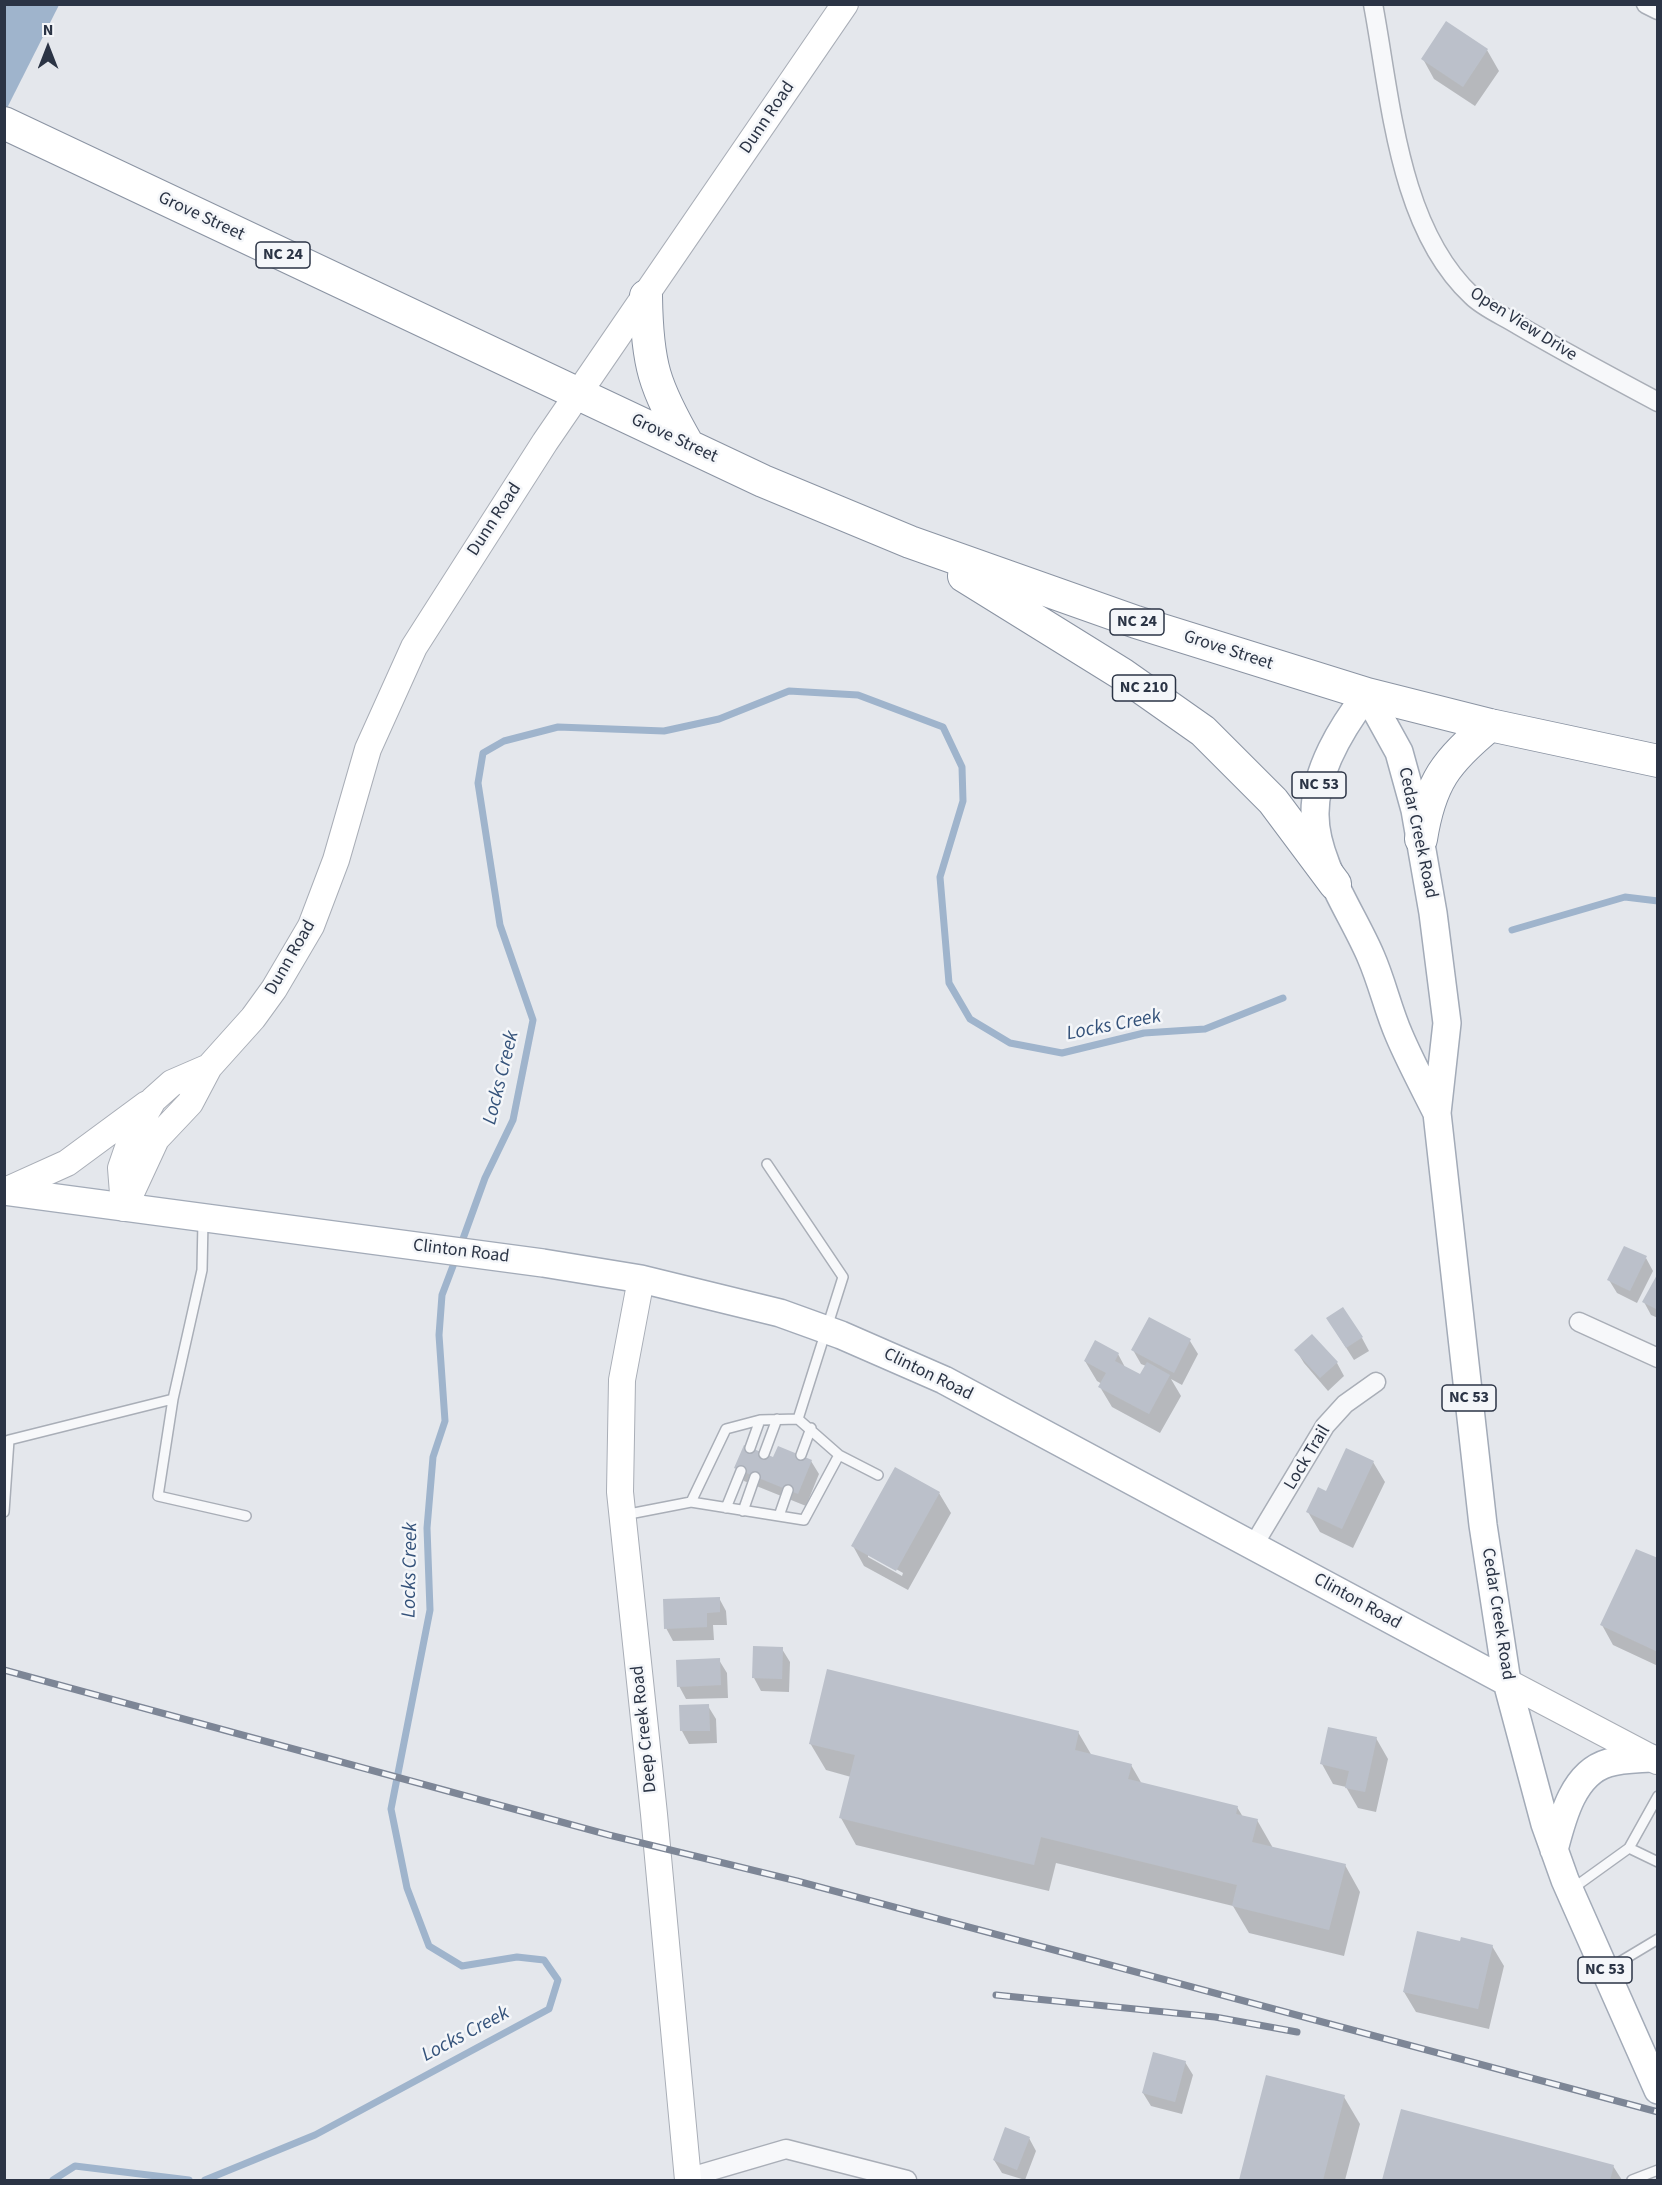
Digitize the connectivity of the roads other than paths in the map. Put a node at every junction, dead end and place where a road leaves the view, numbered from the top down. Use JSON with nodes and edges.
{"nodes":[{"id":1,"x":845,"y":4,"type":"edge"},
{"id":2,"x":1373,"y":4,"type":"edge"},
{"id":3,"x":1646,"y":4,"type":"edge"},
{"id":4,"x":1658,"y":10,"type":"edge"},
{"id":5,"x":4,"y":123,"type":"edge"},
{"id":6,"x":646,"y":296,"type":"junction"},
{"id":7,"x":578,"y":395,"type":"junction"},
{"id":8,"x":1658,"y":402,"type":"edge"},
{"id":9,"x":688,"y":445,"type":"junction"},
{"id":10,"x":910,"y":542,"type":"junction"},
{"id":11,"x":1367,"y":694,"type":"junction"},
{"id":12,"x":1490,"y":725,"type":"junction"},
{"id":13,"x":1658,"y":761,"type":"edge"},
{"id":14,"x":1421,"y":839,"type":"junction"},
{"id":15,"x":1335,"y":884,"type":"junction"},
{"id":16,"x":209,"y":1067,"type":"junction"},
{"id":17,"x":153,"y":1100,"type":"junction"},
{"id":18,"x":1437,"y":1113,"type":"junction"},
{"id":19,"x":767,"y":1164,"type":"dead end"},
{"id":20,"x":5,"y":1191,"type":"edge"},
{"id":21,"x":124,"y":1208,"type":"junction"},
{"id":22,"x":203,"y":1219,"type":"junction"},
{"id":23,"x":641,"y":1279,"type":"junction"},
{"id":24,"x":1579,"y":1322,"type":"dead end"},
{"id":25,"x":826,"y":1329,"type":"junction"},
{"id":26,"x":1658,"y":1358,"type":"edge"},
{"id":27,"x":1376,"y":1382,"type":"dead end"},
{"id":28,"x":173,"y":1399,"type":"junction"},
{"id":29,"x":777,"y":1419,"type":"junction"},
{"id":30,"x":798,"y":1419,"type":"junction"},
{"id":31,"x":760,"y":1420,"type":"junction"},
{"id":32,"x":811,"y":1428,"type":"junction"},
{"id":33,"x":6,"y":1438,"type":"edge"},
{"id":34,"x":750,"y":1448,"type":"dead end"},
{"id":35,"x":764,"y":1454,"type":"dead end"},
{"id":36,"x":801,"y":1455,"type":"dead end"},
{"id":37,"x":839,"y":1455,"type":"junction"},
{"id":38,"x":741,"y":1471,"type":"dead end"},
{"id":39,"x":878,"y":1475,"type":"dead end"},
{"id":40,"x":755,"y":1477,"type":"dead end"},
{"id":41,"x":788,"y":1490,"type":"dead end"},
{"id":42,"x":691,"y":1502,"type":"junction"},
{"id":43,"x":726,"y":1508,"type":"junction"},
{"id":44,"x":743,"y":1511,"type":"junction"},
{"id":45,"x":4,"y":1512,"type":"edge"},
{"id":46,"x":623,"y":1515,"type":"junction"},
{"id":47,"x":246,"y":1516,"type":"dead end"},
{"id":48,"x":779,"y":1516,"type":"junction"},
{"id":49,"x":1253,"y":1546,"type":"junction"},
{"id":50,"x":1507,"y":1683,"type":"junction"},
{"id":51,"x":1655,"y":1754,"type":"edge"},
{"id":52,"x":1658,"y":1796,"type":"edge"},
{"id":53,"x":1654,"y":1811,"type":"edge"},
{"id":54,"x":1629,"y":1848,"type":"junction"},
{"id":55,"x":1554,"y":1850,"type":"junction"},
{"id":56,"x":1658,"y":1862,"type":"edge"},
{"id":57,"x":1570,"y":1890,"type":"junction"},
{"id":58,"x":1658,"y":1939,"type":"edge"},
{"id":59,"x":1605,"y":1971,"type":"junction"},
{"id":60,"x":1658,"y":2090,"type":"edge"},
{"id":61,"x":1658,"y":2170,"type":"edge"},
{"id":62,"x":688,"y":2179,"type":"edge"},
{"id":63,"x":907,"y":2181,"type":"edge"},
{"id":64,"x":1632,"y":2181,"type":"edge"}],
"edges":[{"from":1,"to":6,"type":"street","name":"Dunn Road"},
{"from":2,"to":8,"type":"street","name":"Open View Drive"},
{"from":3,"to":4,"type":"street"},
{"from":5,"to":7,"type":"highway","name":"Grove Street","number":"NC 24"},
{"from":6,"to":7,"type":"street","name":"Dunn Road"},
{"from":6,"to":9,"type":"highway"},
{"from":7,"to":9,"type":"highway","name":"Grove Street","number":"NC 24"},
{"from":7,"to":16,"type":"street","name":"Dunn Road"},
{"from":9,"to":10,"type":"highway","name":"Grove Street","number":"NC 24"},
{"from":10,"to":11,"type":"highway","name":"Grove Street","number":"NC 24"},
{"from":10,"to":15,"type":"highway","number":"NC 210"},
{"from":11,"to":12,"type":"highway","number":"NC 24"},
{"from":11,"to":14,"type":"main road","name":"Cedar Creek Road","number":"NC 53"},
{"from":11,"to":15,"type":"main road","name":"Cedar Creek Road","number":"NC 53"},
{"from":12,"to":13,"type":"highway","number":"NC 24"},
{"from":12,"to":14,"type":"highway"},
{"from":14,"to":18,"type":"main road","name":"Cedar Creek Road","number":"NC 53"},
{"from":15,"to":18,"type":"main road","name":"Cedar Creek Road","number":"NC 53"},
{"from":16,"to":17,"type":"street","name":"Dunn Road"},
{"from":16,"to":21,"type":"street","name":"Dunn Road"},
{"from":17,"to":20,"type":"street"},
{"from":17,"to":21,"type":"street","name":"Dunn Road"},
{"from":18,"to":50,"type":"main road","name":"Cedar Creek Road","number":"NC 53"},
{"from":19,"to":25,"type":"lane"},
{"from":20,"to":21,"type":"main road","name":"Clinton Road"},
{"from":21,"to":22,"type":"main road","name":"Clinton Road"},
{"from":22,"to":23,"type":"main road","name":"Clinton Road"},
{"from":22,"to":28,"type":"lane"},
{"from":23,"to":25,"type":"main road","name":"Clinton Road"},
{"from":23,"to":46,"type":"street","name":"Deep Creek Road"},
{"from":24,"to":26,"type":"street"},
{"from":25,"to":30,"type":"lane"},
{"from":25,"to":49,"type":"main road","name":"Clinton Road"},
{"from":27,"to":49,"type":"street","name":"Lock Trail"},
{"from":28,"to":33,"type":"lane"},
{"from":28,"to":47,"type":"lane"},
{"from":29,"to":30,"type":"lane"},
{"from":29,"to":31,"type":"lane"},
{"from":29,"to":35,"type":"lane"},
{"from":30,"to":32,"type":"lane"},
{"from":31,"to":34,"type":"lane"},
{"from":31,"to":42,"type":"lane"},
{"from":32,"to":36,"type":"lane"},
{"from":32,"to":37,"type":"lane"},
{"from":33,"to":45,"type":"lane"},
{"from":37,"to":39,"type":"lane"},
{"from":37,"to":48,"type":"lane"},
{"from":38,"to":43,"type":"lane"},
{"from":40,"to":44,"type":"lane"},
{"from":41,"to":48,"type":"lane"},
{"from":42,"to":43,"type":"lane"},
{"from":42,"to":46,"type":"lane"},
{"from":43,"to":44,"type":"lane"},
{"from":44,"to":48,"type":"lane"},
{"from":46,"to":62,"type":"street","name":"Deep Creek Road"},
{"from":49,"to":50,"type":"main road","name":"Clinton Road"},
{"from":50,"to":51,"type":"street","name":"Clinton Road"},
{"from":50,"to":55,"type":"main road","name":"Cedar Creek Road","number":"NC 53"},
{"from":51,"to":55,"type":"main road"},
{"from":52,"to":53,"type":"lane"},
{"from":53,"to":54,"type":"lane"},
{"from":54,"to":56,"type":"lane"},
{"from":54,"to":57,"type":"lane"},
{"from":55,"to":57,"type":"main road","name":"Cedar Creek Road","number":"NC 53"},
{"from":57,"to":59,"type":"main road","name":"Cedar Creek Road","number":"NC 53"},
{"from":58,"to":59,"type":"lane"},
{"from":59,"to":60,"type":"main road","name":"Cedar Creek Road","number":"NC 53"},
{"from":61,"to":64,"type":"lane"},
{"from":62,"to":63,"type":"street"}]}
